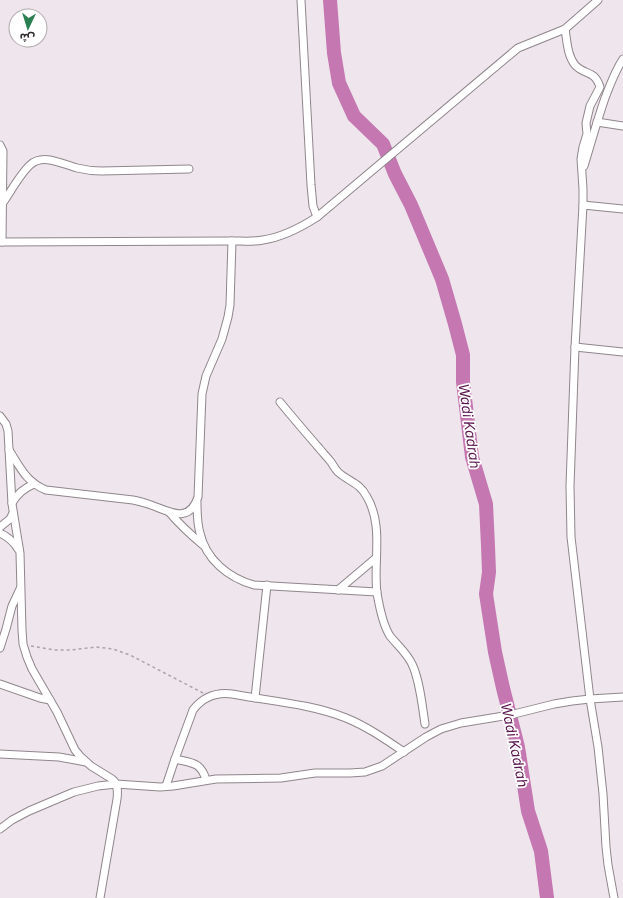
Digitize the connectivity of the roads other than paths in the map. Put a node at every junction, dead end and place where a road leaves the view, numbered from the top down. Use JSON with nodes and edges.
{"nodes":[{"id":1,"x":301,"y":0,"type":"edge"},
{"id":2,"x":596,"y":1,"type":"edge"},
{"id":3,"x":565,"y":29,"type":"junction"},
{"id":4,"x":623,"y":59,"type":"edge"},
{"id":5,"x":597,"y":122,"type":"junction"},
{"id":6,"x":623,"y":126,"type":"edge"},
{"id":7,"x":0,"y":145,"type":"edge"},
{"id":8,"x":189,"y":169,"type":"dead end"},
{"id":9,"x":583,"y":172,"type":"junction"},
{"id":10,"x":2,"y":204,"type":"junction"},
{"id":11,"x":583,"y":205,"type":"junction"},
{"id":12,"x":623,"y":209,"type":"edge"},
{"id":13,"x":317,"y":217,"type":"junction"},
{"id":14,"x":232,"y":241,"type":"junction"},
{"id":15,"x":1,"y":242,"type":"edge"},
{"id":16,"x":576,"y":347,"type":"junction"},
{"id":17,"x":623,"y":352,"type":"edge"},
{"id":18,"x":280,"y":402,"type":"dead end"},
{"id":19,"x":0,"y":416,"type":"edge"},
{"id":20,"x":9,"y":448,"type":"junction"},
{"id":21,"x":34,"y":484,"type":"junction"},
{"id":22,"x":197,"y":502,"type":"junction"},
{"id":23,"x":12,"y":504,"type":"junction"},
{"id":24,"x":169,"y":512,"type":"junction"},
{"id":25,"x":13,"y":513,"type":"junction"},
{"id":26,"x":0,"y":527,"type":"edge"},
{"id":27,"x":0,"y":534,"type":"edge"},
{"id":28,"x":203,"y":545,"type":"junction"},
{"id":29,"x":20,"y":553,"type":"junction"},
{"id":30,"x":376,"y":558,"type":"junction"},
{"id":31,"x":267,"y":585,"type":"junction"},
{"id":32,"x":21,"y":589,"type":"junction"},
{"id":33,"x":338,"y":590,"type":"junction"},
{"id":34,"x":377,"y":592,"type":"junction"},
{"id":35,"x":0,"y":648,"type":"edge"},
{"id":36,"x":0,"y":684,"type":"edge"},
{"id":37,"x":623,"y":697,"type":"edge"},
{"id":38,"x":255,"y":698,"type":"junction"},
{"id":39,"x":590,"y":699,"type":"junction"},
{"id":40,"x":50,"y":700,"type":"junction"},
{"id":41,"x":425,"y":724,"type":"dead end"},
{"id":42,"x":404,"y":752,"type":"junction"},
{"id":43,"x":0,"y":754,"type":"edge"},
{"id":44,"x":175,"y":759,"type":"junction"},
{"id":45,"x":86,"y":762,"type":"junction"},
{"id":46,"x":206,"y":780,"type":"junction"},
{"id":47,"x":116,"y":784,"type":"junction"},
{"id":48,"x":166,"y":786,"type":"junction"},
{"id":49,"x":0,"y":829,"type":"edge"},
{"id":50,"x":100,"y":898,"type":"edge"},
{"id":51,"x":614,"y":898,"type":"edge"}],
"edges":[{"from":1,"to":13,"type":"street"},
{"from":2,"to":3,"type":"street"},
{"from":3,"to":9,"type":"street"},
{"from":3,"to":13,"type":"street"},
{"from":4,"to":5,"type":"street"},
{"from":5,"to":6,"type":"street"},
{"from":5,"to":9,"type":"street"},
{"from":7,"to":10,"type":"street"},
{"from":8,"to":10,"type":"street"},
{"from":9,"to":11,"type":"street"},
{"from":10,"to":15,"type":"street"},
{"from":11,"to":12,"type":"street"},
{"from":11,"to":16,"type":"street"},
{"from":13,"to":14,"type":"street"},
{"from":14,"to":15,"type":"street"},
{"from":14,"to":22,"type":"street"},
{"from":16,"to":17,"type":"street"},
{"from":16,"to":39,"type":"street"},
{"from":18,"to":30,"type":"street"},
{"from":19,"to":20,"type":"street"},
{"from":20,"to":21,"type":"street"},
{"from":20,"to":23,"type":"street"},
{"from":21,"to":23,"type":"street"},
{"from":21,"to":24,"type":"street"},
{"from":22,"to":24,"type":"street"},
{"from":22,"to":28,"type":"street"},
{"from":23,"to":25,"type":"street"},
{"from":24,"to":28,"type":"street"},
{"from":25,"to":26,"type":"street"},
{"from":25,"to":29,"type":"street"},
{"from":27,"to":29,"type":"street"},
{"from":28,"to":31,"type":"street"},
{"from":29,"to":32,"type":"street"},
{"from":30,"to":33,"type":"street"},
{"from":30,"to":34,"type":"street"},
{"from":31,"to":33,"type":"street"},
{"from":31,"to":38,"type":"street"},
{"from":32,"to":35,"type":"street"},
{"from":32,"to":40,"type":"street"},
{"from":33,"to":34,"type":"street"},
{"from":34,"to":41,"type":"street"},
{"from":36,"to":40,"type":"street"},
{"from":37,"to":39,"type":"street"},
{"from":38,"to":42,"type":"street"},
{"from":38,"to":44,"type":"street"},
{"from":39,"to":42,"type":"street"},
{"from":39,"to":51,"type":"street"},
{"from":40,"to":45,"type":"street"},
{"from":42,"to":46,"type":"street"},
{"from":43,"to":45,"type":"street"},
{"from":44,"to":46,"type":"street"},
{"from":44,"to":48,"type":"street"},
{"from":45,"to":47,"type":"street"},
{"from":46,"to":48,"type":"street"},
{"from":47,"to":48,"type":"street"},
{"from":47,"to":49,"type":"street"},
{"from":47,"to":50,"type":"street"}]}
